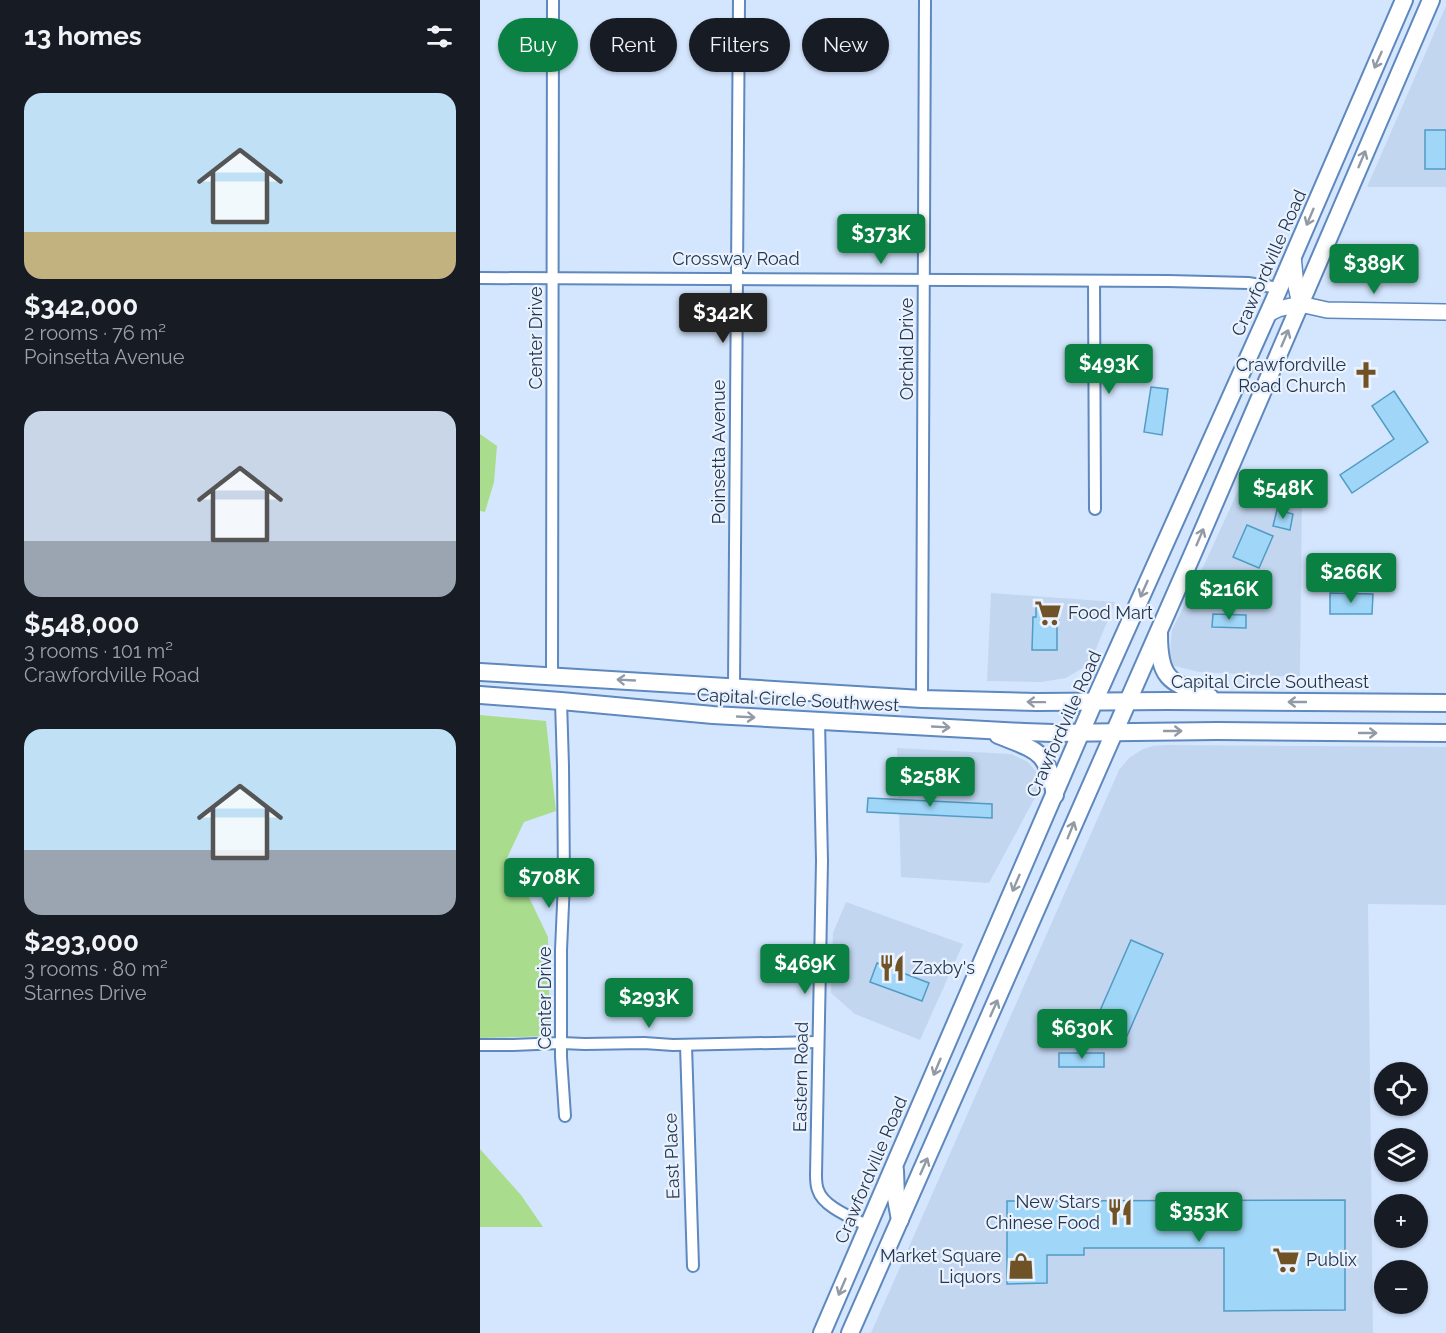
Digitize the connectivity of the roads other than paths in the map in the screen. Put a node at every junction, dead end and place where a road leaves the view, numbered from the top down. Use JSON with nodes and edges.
{"nodes":[{"id":1,"x":553,"y":0,"type":"edge"},
{"id":2,"x":739,"y":0,"type":"edge"},
{"id":3,"x":925,"y":0,"type":"edge"},
{"id":4,"x":1404,"y":0,"type":"edge"},
{"id":5,"x":1430,"y":1,"type":"edge"},
{"id":6,"x":1365,"y":91,"type":"junction"},
{"id":7,"x":1373,"y":133,"type":"junction"},
{"id":8,"x":1293,"y":256,"type":"junction"},
{"id":9,"x":480,"y":278,"type":"edge"},
{"id":10,"x":553,"y":278,"type":"junction"},
{"id":11,"x":737,"y":279,"type":"junction"},
{"id":12,"x":924,"y":280,"type":"junction"},
{"id":13,"x":1094,"y":281,"type":"junction"},
{"id":14,"x":1279,"y":288,"type":"junction"},
{"id":15,"x":1300,"y":304,"type":"junction"},
{"id":16,"x":1446,"y":312,"type":"edge"},
{"id":17,"x":1268,"y":314,"type":"junction"},
{"id":18,"x":1095,"y":509,"type":"dead end"},
{"id":19,"x":1159,"y":629,"type":"junction"},
{"id":20,"x":480,"y":672,"type":"edge"},
{"id":21,"x":552,"y":676,"type":"junction"},
{"id":22,"x":734,"y":687,"type":"junction"},
{"id":23,"x":480,"y":695,"type":"edge"},
{"id":24,"x":922,"y":699,"type":"junction"},
{"id":25,"x":561,"y":701,"type":"junction"},
{"id":26,"x":1127,"y":701,"type":"junction"},
{"id":27,"x":1094,"y":702,"type":"junction"},
{"id":28,"x":1225,"y":702,"type":"junction"},
{"id":29,"x":1446,"y":703,"type":"edge"},
{"id":30,"x":819,"y":721,"type":"junction"},
{"id":31,"x":983,"y":730,"type":"junction"},
{"id":32,"x":1081,"y":732,"type":"junction"},
{"id":33,"x":1115,"y":732,"type":"junction"},
{"id":34,"x":1446,"y":733,"type":"edge"},
{"id":35,"x":1055,"y":795,"type":"junction"},
{"id":36,"x":818,"y":1042,"type":"junction"},
{"id":37,"x":561,"y":1043,"type":"junction"},
{"id":38,"x":480,"y":1045,"type":"edge"},
{"id":39,"x":686,"y":1045,"type":"junction"},
{"id":40,"x":565,"y":1116,"type":"dead end"},
{"id":41,"x":895,"y":1165,"type":"junction"},
{"id":42,"x":900,"y":1220,"type":"junction"},
{"id":43,"x":865,"y":1233,"type":"junction"},
{"id":44,"x":693,"y":1266,"type":"dead end"},
{"id":45,"x":822,"y":1333,"type":"edge"},
{"id":46,"x":850,"y":1333,"type":"edge"}],
"edges":[{"from":1,"to":10,"type":"street","name":"Center Drive"},
{"from":2,"to":11,"type":"street","name":"Poinsetta Avenue"},
{"from":3,"to":12,"type":"street","name":"Orchid Drive"},
{"from":4,"to":6,"type":"main road","name":"Crawfordville Road","one_way":true},
{"from":5,"to":7,"type":"main road"},
{"from":6,"to":7,"type":"main road"},
{"from":6,"to":8,"type":"main road","name":"Crawfordville Road","one_way":true},
{"from":15,"to":7,"type":"main road","one_way":true},
{"from":8,"to":14,"type":"main road","name":"Crawfordville Road"},
{"from":8,"to":15,"type":"street"},
{"from":9,"to":10,"type":"street","name":"Crossway Road"},
{"from":10,"to":11,"type":"street","name":"Crossway Road"},
{"from":10,"to":21,"type":"street","name":"Center Drive"},
{"from":11,"to":12,"type":"street","name":"Crossway Road"},
{"from":11,"to":22,"type":"street","name":"Poinsetta Avenue"},
{"from":12,"to":13,"type":"street","name":"Crossway Road"},
{"from":12,"to":24,"type":"street","name":"Orchid Drive"},
{"from":13,"to":14,"type":"street","name":"Crossway Road"},
{"from":13,"to":18,"type":"street"},
{"from":14,"to":17,"type":"main road","name":"Crawfordville Road"},
{"from":15,"to":16,"type":"street"},
{"from":15,"to":17,"type":"street"},
{"from":19,"to":15,"type":"main road","one_way":true},
{"from":17,"to":27,"type":"main road","name":"Crawfordville Road","one_way":true},
{"from":19,"to":26,"type":"main road"},
{"from":19,"to":28,"type":"main road"},
{"from":20,"to":21,"type":"main road","name":"Capital Circle Southwest"},
{"from":22,"to":21,"type":"main road","name":"Capital Circle Southwest","one_way":true},
{"from":22,"to":24,"type":"main road","name":"Capital Circle Southwest"},
{"from":23,"to":25,"type":"main road","name":"Capital Circle Southwest"},
{"from":27,"to":24,"type":"main road","name":"Capital Circle Southwest","one_way":true},
{"from":25,"to":30,"type":"main road","name":"Capital Circle Southwest","one_way":true},
{"from":25,"to":37,"type":"street","name":"Center Drive"},
{"from":26,"to":27,"type":"main road","name":"Capital Circle Southeast"},
{"from":26,"to":28,"type":"main road","name":"Capital Circle Southeast"},
{"from":26,"to":33,"type":"main road"},
{"from":27,"to":32,"type":"main road","name":"Crawfordville Road"},
{"from":29,"to":28,"type":"main road","name":"Capital Circle Southeast","one_way":true},
{"from":30,"to":31,"type":"main road","name":"Capital Circle Southwest","one_way":true},
{"from":30,"to":36,"type":"street","name":"Eastern Road"},
{"from":31,"to":32,"type":"main road","name":"Capital Circle Southwest"},
{"from":31,"to":35,"type":"main road"},
{"from":32,"to":33,"type":"main road","name":"Capital Circle Southwest"},
{"from":32,"to":35,"type":"main road","name":"Crawfordville Road"},
{"from":33,"to":34,"type":"main road","one_way":true},
{"from":42,"to":33,"type":"main road","one_way":true},
{"from":35,"to":41,"type":"main road","name":"Crawfordville Road","one_way":true},
{"from":36,"to":39,"type":"street"},
{"from":36,"to":43,"type":"street","name":"Eastern Road"},
{"from":37,"to":38,"type":"street"},
{"from":37,"to":39,"type":"street"},
{"from":37,"to":40,"type":"street","name":"Center Drive"},
{"from":39,"to":44,"type":"street","name":"East Place"},
{"from":41,"to":42,"type":"main road"},
{"from":41,"to":43,"type":"main road","name":"Crawfordville Road"},
{"from":42,"to":43,"type":"main road"},
{"from":42,"to":46,"type":"main road"},
{"from":43,"to":45,"type":"main road","name":"Crawfordville Road","one_way":true}]}
